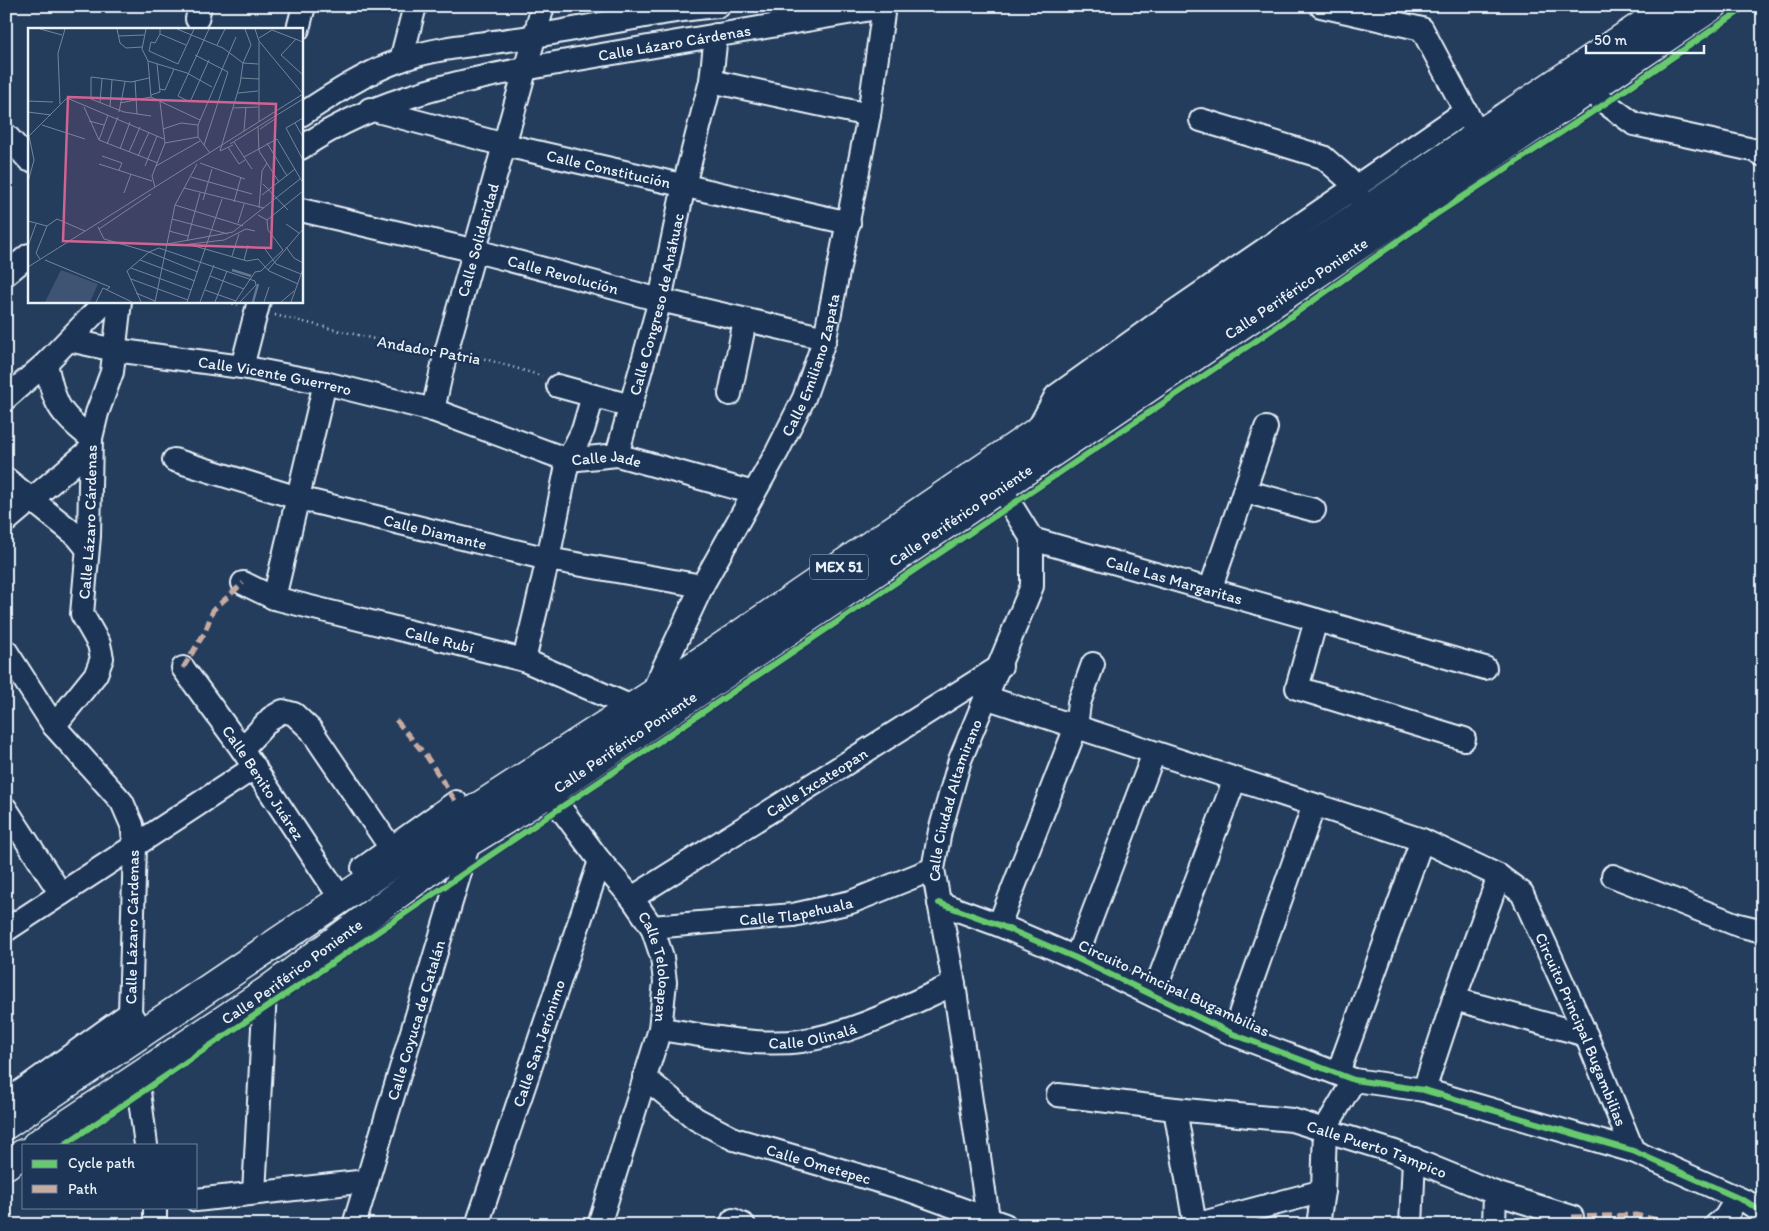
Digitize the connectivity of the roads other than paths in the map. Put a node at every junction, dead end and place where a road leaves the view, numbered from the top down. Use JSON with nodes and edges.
{"nodes":[{"id":1,"x":304,"y":6,"type":"edge"},
{"id":2,"x":415,"y":6,"type":"edge"},
{"id":3,"x":543,"y":6,"type":"edge"},
{"id":4,"x":719,"y":6,"type":"edge"},
{"id":5,"x":1321,"y":6,"type":"edge"},
{"id":6,"x":1670,"y":6,"type":"edge"},
{"id":7,"x":1713,"y":6,"type":"edge"},
{"id":8,"x":883,"y":7,"type":"edge"},
{"id":9,"x":673,"y":8,"type":"edge"},
{"id":10,"x":298,"y":28,"type":"edge"},
{"id":11,"x":716,"y":35,"type":"junction"},
{"id":12,"x":535,"y":36,"type":"junction"},
{"id":13,"x":401,"y":60,"type":"junction"},
{"id":14,"x":525,"y":69,"type":"junction"},
{"id":15,"x":711,"y":81,"type":"junction"},
{"id":16,"x":1588,"y":90,"type":"junction"},
{"id":17,"x":370,"y":110,"type":"junction"},
{"id":18,"x":302,"y":114,"type":"edge"},
{"id":19,"x":868,"y":116,"type":"junction"},
{"id":20,"x":1201,"y":120,"type":"dead end"},
{"id":21,"x":1472,"y":123,"type":"junction"},
{"id":22,"x":6,"y":135,"type":"edge"},
{"id":23,"x":505,"y":145,"type":"junction"},
{"id":24,"x":302,"y":147,"type":"edge"},
{"id":25,"x":1763,"y":155,"type":"edge"},
{"id":26,"x":28,"y":159,"type":"edge"},
{"id":27,"x":684,"y":186,"type":"junction"},
{"id":28,"x":302,"y":210,"type":"edge"},
{"id":29,"x":1365,"y":211,"type":"junction"},
{"id":30,"x":849,"y":223,"type":"junction"},
{"id":31,"x":476,"y":251,"type":"junction"},
{"id":32,"x":28,"y":256,"type":"edge"},
{"id":33,"x":6,"y":274,"type":"edge"},
{"id":34,"x":660,"y":300,"type":"junction"},
{"id":35,"x":105,"y":302,"type":"edge"},
{"id":36,"x":120,"y":302,"type":"edge"},
{"id":37,"x":258,"y":306,"type":"edge"},
{"id":38,"x":745,"y":321,"type":"junction"},
{"id":39,"x":825,"y":338,"type":"junction"},
{"id":40,"x":69,"y":340,"type":"junction"},
{"id":41,"x":115,"y":350,"type":"junction"},
{"id":42,"x":46,"y":363,"type":"junction"},
{"id":43,"x":242,"y":367,"type":"junction"},
{"id":44,"x":325,"y":383,"type":"junction"},
{"id":45,"x":558,"y":386,"type":"road end"},
{"id":46,"x":730,"y":394,"type":"dead end"},
{"id":47,"x":593,"y":396,"type":"junction"},
{"id":48,"x":6,"y":398,"type":"edge"},
{"id":49,"x":631,"y":406,"type":"junction"},
{"id":50,"x":433,"y":410,"type":"junction"},
{"id":51,"x":1266,"y":428,"type":"dead end"},
{"id":52,"x":91,"y":444,"type":"junction"},
{"id":53,"x":617,"y":455,"type":"junction"},
{"id":54,"x":174,"y":460,"type":"dead end"},
{"id":55,"x":568,"y":460,"type":"junction"},
{"id":56,"x":6,"y":479,"type":"edge"},
{"id":57,"x":1001,"y":489,"type":"junction"},
{"id":58,"x":1244,"y":491,"type":"junction"},
{"id":59,"x":754,"y":493,"type":"junction"},
{"id":60,"x":298,"y":498,"type":"junction"},
{"id":61,"x":31,"y":499,"type":"junction"},
{"id":62,"x":1314,"y":510,"type":"dead end"},
{"id":63,"x":6,"y":521,"type":"edge"},
{"id":64,"x":1032,"y":539,"type":"junction"},
{"id":65,"x":86,"y":547,"type":"junction"},
{"id":66,"x":548,"y":559,"type":"junction"},
{"id":67,"x":243,"y":583,"type":"dead end"},
{"id":68,"x":702,"y":586,"type":"junction"},
{"id":69,"x":1210,"y":590,"type":"junction"},
{"id":70,"x":274,"y":598,"type":"junction"},
{"id":71,"x":1316,"y":620,"type":"junction"},
{"id":72,"x":6,"y":651,"type":"edge"},
{"id":73,"x":524,"y":660,"type":"junction"},
{"id":74,"x":1093,"y":664,"type":"dead end"},
{"id":75,"x":1001,"y":666,"type":"junction"},
{"id":76,"x":183,"y":668,"type":"dead end"},
{"id":77,"x":1485,"y":668,"type":"dead end"},
{"id":78,"x":986,"y":697,"type":"junction"},
{"id":79,"x":642,"y":701,"type":"junction"},
{"id":80,"x":54,"y":726,"type":"junction"},
{"id":81,"x":1076,"y":727,"type":"junction"},
{"id":82,"x":1464,"y":739,"type":"dead end"},
{"id":83,"x":1154,"y":752,"type":"junction"},
{"id":84,"x":248,"y":758,"type":"junction"},
{"id":85,"x":1235,"y":779,"type":"junction"},
{"id":86,"x":549,"y":793,"type":"junction"},
{"id":87,"x":1314,"y":805,"type":"junction"},
{"id":88,"x":6,"y":809,"type":"edge"},
{"id":89,"x":467,"y":829,"type":"junction"},
{"id":90,"x":1422,"y":840,"type":"junction"},
{"id":91,"x":135,"y":846,"type":"junction"},
{"id":92,"x":395,"y":854,"type":"junction"},
{"id":93,"x":600,"y":861,"type":"junction"},
{"id":94,"x":934,"y":870,"type":"junction"},
{"id":95,"x":1499,"y":876,"type":"junction"},
{"id":96,"x":1613,"y":876,"type":"dead end"},
{"id":97,"x":61,"y":894,"type":"junction"},
{"id":98,"x":338,"y":894,"type":"junction"},
{"id":99,"x":632,"y":898,"type":"junction"},
{"id":100,"x":939,"y":902,"type":"junction"},
{"id":101,"x":999,"y":925,"type":"junction"},
{"id":102,"x":652,"y":927,"type":"junction"},
{"id":103,"x":6,"y":930,"type":"edge"},
{"id":104,"x":1763,"y":931,"type":"edge"},
{"id":105,"x":1076,"y":958,"type":"junction"},
{"id":106,"x":954,"y":984,"type":"junction"},
{"id":107,"x":265,"y":992,"type":"junction"},
{"id":108,"x":1153,"y":996,"type":"junction"},
{"id":109,"x":1454,"y":999,"type":"junction"},
{"id":110,"x":136,"y":1023,"type":"junction"},
{"id":111,"x":660,"y":1028,"type":"junction"},
{"id":112,"x":1233,"y":1034,"type":"junction"},
{"id":113,"x":1586,"y":1035,"type":"junction"},
{"id":114,"x":75,"y":1065,"type":"junction"},
{"id":115,"x":1346,"y":1076,"type":"junction"},
{"id":116,"x":137,"y":1077,"type":"junction"},
{"id":117,"x":644,"y":1077,"type":"junction"},
{"id":118,"x":1424,"y":1090,"type":"junction"},
{"id":119,"x":1058,"y":1095,"type":"dead end"},
{"id":120,"x":6,"y":1102,"type":"edge"},
{"id":121,"x":1175,"y":1109,"type":"junction"},
{"id":122,"x":6,"y":1125,"type":"edge"},
{"id":123,"x":1325,"y":1129,"type":"junction"},
{"id":124,"x":37,"y":1144,"type":"edge"},
{"id":125,"x":146,"y":1144,"type":"edge"},
{"id":126,"x":1633,"y":1151,"type":"junction"},
{"id":127,"x":22,"y":1154,"type":"edge"},
{"id":128,"x":1414,"y":1159,"type":"junction"},
{"id":129,"x":6,"y":1165,"type":"edge"},
{"id":130,"x":367,"y":1181,"type":"junction"},
{"id":131,"x":1323,"y":1191,"type":"junction"},
{"id":132,"x":254,"y":1194,"type":"junction"},
{"id":133,"x":1496,"y":1194,"type":"junction"},
{"id":134,"x":1736,"y":1198,"type":"junction"},
{"id":135,"x":198,"y":1200,"type":"edge"},
{"id":136,"x":155,"y":1208,"type":"edge"},
{"id":137,"x":1763,"y":1213,"type":"edge"},
{"id":138,"x":996,"y":1221,"type":"edge"},
{"id":139,"x":1572,"y":1221,"type":"edge"},
{"id":140,"x":155,"y":1225,"type":"edge"},
{"id":141,"x":354,"y":1225,"type":"edge"},
{"id":142,"x":476,"y":1225,"type":"edge"},
{"id":143,"x":599,"y":1225,"type":"edge"},
{"id":144,"x":1195,"y":1225,"type":"edge"},
{"id":145,"x":1318,"y":1225,"type":"edge"},
{"id":146,"x":1411,"y":1225,"type":"edge"},
{"id":147,"x":1494,"y":1225,"type":"edge"},
{"id":148,"x":1716,"y":1225,"type":"edge"}],
"edges":[{"from":1,"to":10,"type":"street"},
{"from":2,"to":13,"type":"street"},
{"from":3,"to":12,"type":"street","name":"Calle Solidaridad"},
{"from":4,"to":9,"type":"street"},
{"from":5,"to":21,"type":"street"},
{"from":6,"to":21,"type":"main road","name":"Calle Periférico Poniente","number":"MEX 51"},
{"from":7,"to":16,"type":"main road","name":"Calle Periférico Poniente","number":"MEX 51"},
{"from":8,"to":11,"type":"street","name":"Calle Lázaro Cárdenas"},
{"from":8,"to":19,"type":"street","name":"Calle Emiliano Zapata"},
{"from":9,"to":12,"type":"street"},
{"from":11,"to":14,"type":"street","name":"Calle Lázaro Cárdenas"},
{"from":11,"to":15,"type":"street","name":"Calle Congreso de Anáhuac"},
{"from":12,"to":13,"type":"street"},
{"from":12,"to":14,"type":"street","name":"Calle Solidaridad"},
{"from":13,"to":18,"type":"street"},
{"from":14,"to":17,"type":"street","name":"Calle Lázaro Cárdenas"},
{"from":14,"to":23,"type":"street","name":"Calle Solidaridad"},
{"from":15,"to":19,"type":"street"},
{"from":15,"to":27,"type":"street","name":"Calle Congreso de Anáhuac"},
{"from":16,"to":25,"type":"street"},
{"from":16,"to":29,"type":"main road","name":"Calle Periférico Poniente","number":"MEX 51"},
{"from":17,"to":23,"type":"street","name":"Calle Constitución"},
{"from":17,"to":24,"type":"street","name":"Calle Lázaro Cárdenas"},
{"from":19,"to":30,"type":"street","name":"Calle Emiliano Zapata"},
{"from":20,"to":29,"type":"street"},
{"from":21,"to":29,"type":"main road","name":"Calle Periférico Poniente","number":"MEX 51"},
{"from":22,"to":26,"type":"street"},
{"from":23,"to":27,"type":"street","name":"Calle Constitución"},
{"from":23,"to":31,"type":"street","name":"Calle Solidaridad"},
{"from":27,"to":30,"type":"street","name":"Calle Constitución"},
{"from":27,"to":34,"type":"street","name":"Calle Congreso de Anáhuac"},
{"from":28,"to":31,"type":"street","name":"Calle Revolución"},
{"from":29,"to":57,"type":"main road","name":"Calle Periférico Poniente","number":"MEX 51"},
{"from":29,"to":79,"type":"main road","name":"Calle Periférico Poniente","number":"MEX 51"},
{"from":30,"to":39,"type":"street","name":"Calle Emiliano Zapata"},
{"from":31,"to":34,"type":"street","name":"Calle Revolución"},
{"from":31,"to":50,"type":"street","name":"Calle Solidaridad"},
{"from":32,"to":33,"type":"street"},
{"from":34,"to":38,"type":"street","name":"Calle Revolución"},
{"from":34,"to":49,"type":"street","name":"Calle Congreso de Anáhuac"},
{"from":35,"to":40,"type":"street"},
{"from":36,"to":41,"type":"street","name":"Calle Lázaro Cárdenas"},
{"from":37,"to":43,"type":"street"},
{"from":38,"to":39,"type":"street","name":"Calle Revolución"},
{"from":38,"to":46,"type":"street"},
{"from":39,"to":59,"type":"street","name":"Calle Emiliano Zapata"},
{"from":40,"to":41,"type":"street","name":"Calle Vicente Guerrero"},
{"from":40,"to":42,"type":"street"},
{"from":41,"to":43,"type":"street","name":"Calle Vicente Guerrero"},
{"from":41,"to":52,"type":"street","name":"Calle Lázaro Cárdenas"},
{"from":42,"to":48,"type":"street"},
{"from":42,"to":52,"type":"street"},
{"from":43,"to":44,"type":"street","name":"Calle Vicente Guerrero"},
{"from":44,"to":50,"type":"street","name":"Calle Vicente Guerrero"},
{"from":44,"to":60,"type":"street"},
{"from":45,"to":47,"type":"street"},
{"from":47,"to":49,"type":"street"},
{"from":47,"to":55,"type":"street"},
{"from":49,"to":53,"type":"street","name":"Calle Congreso de Anáhuac"},
{"from":50,"to":55,"type":"street","name":"Calle Jade"},
{"from":51,"to":58,"type":"street"},
{"from":52,"to":61,"type":"street"},
{"from":52,"to":65,"type":"street","name":"Calle Lázaro Cárdenas"},
{"from":53,"to":55,"type":"street","name":"Calle Jade"},
{"from":53,"to":59,"type":"street","name":"Calle Jade"},
{"from":54,"to":60,"type":"street","name":"Calle Diamante"},
{"from":55,"to":66,"type":"street"},
{"from":56,"to":61,"type":"street"},
{"from":57,"to":64,"type":"street"},
{"from":57,"to":86,"type":"main road","name":"Calle Periférico Poniente","number":"MEX 51"},
{"from":58,"to":62,"type":"street"},
{"from":58,"to":69,"type":"street"},
{"from":59,"to":68,"type":"street","name":"Calle Emiliano Zapata"},
{"from":60,"to":66,"type":"street","name":"Calle Diamante"},
{"from":60,"to":70,"type":"street"},
{"from":61,"to":63,"type":"street"},
{"from":61,"to":65,"type":"street"},
{"from":64,"to":69,"type":"street","name":"Calle Las Margaritas"},
{"from":64,"to":75,"type":"street","name":"Calle Ciudad Altamirano"},
{"from":65,"to":80,"type":"street","name":"Calle Lázaro Cárdenas"},
{"from":66,"to":68,"type":"street","name":"Calle Diamante"},
{"from":66,"to":73,"type":"street"},
{"from":67,"to":70,"type":"street","name":"Calle Rubí"},
{"from":68,"to":79,"type":"street","name":"Calle Emiliano Zapata"},
{"from":69,"to":71,"type":"street","name":"Calle Las Margaritas"},
{"from":70,"to":73,"type":"street","name":"Calle Rubí"},
{"from":71,"to":77,"type":"street","name":"Calle Las Margaritas"},
{"from":71,"to":82,"type":"street"},
{"from":72,"to":80,"type":"street","name":"Calle Lázaro Cárdenas"},
{"from":73,"to":79,"type":"street","name":"Calle Rubí"},
{"from":74,"to":81,"type":"street"},
{"from":75,"to":78,"type":"street","name":"Calle Ciudad Altamirano"},
{"from":75,"to":99,"type":"street","name":"Calle Ixcateopan"},
{"from":76,"to":84,"type":"street","name":"Calle Benito Juárez"},
{"from":78,"to":81,"type":"street","name":"Circuito Principal Bugambilias"},
{"from":78,"to":94,"type":"street","name":"Calle Ciudad Altamirano"},
{"from":79,"to":89,"type":"main road","name":"Calle Periférico Poniente","number":"MEX 51"},
{"from":80,"to":91,"type":"street","name":"Calle Lázaro Cárdenas"},
{"from":81,"to":83,"type":"street","name":"Circuito Principal Bugambilias"},
{"from":81,"to":101,"type":"street"},
{"from":83,"to":85,"type":"street","name":"Circuito Principal Bugambilias"},
{"from":83,"to":105,"type":"street"},
{"from":84,"to":91,"type":"street"},
{"from":84,"to":92,"type":"street"},
{"from":84,"to":98,"type":"street","name":"Calle Benito Juárez"},
{"from":85,"to":87,"type":"street","name":"Circuito Principal Bugambilias"},
{"from":85,"to":108,"type":"street"},
{"from":86,"to":89,"type":"main road","name":"Calle Periférico Poniente","number":"MEX 51"},
{"from":86,"to":93,"type":"street","name":"Calle Teloloapan"},
{"from":87,"to":90,"type":"street","name":"Circuito Principal Bugambilias"},
{"from":87,"to":112,"type":"street"},
{"from":88,"to":97,"type":"street"},
{"from":89,"to":92,"type":"main road","name":"Calle Periférico Poniente","number":"MEX 51"},
{"from":89,"to":107,"type":"main road","name":"Calle Periférico Poniente","number":"MEX 51"},
{"from":89,"to":130,"type":"street","name":"Calle Coyuca de Catalán"},
{"from":90,"to":95,"type":"street","name":"Circuito Principal Bugambilias"},
{"from":90,"to":115,"type":"street"},
{"from":91,"to":97,"type":"street"},
{"from":91,"to":110,"type":"street","name":"Calle Lázaro Cárdenas"},
{"from":92,"to":98,"type":"main road","name":"Calle Periférico Poniente","number":"MEX 51"},
{"from":93,"to":99,"type":"street","name":"Calle Teloloapan"},
{"from":93,"to":142,"type":"street","name":"Calle San Jerónimo"},
{"from":94,"to":100,"type":"street","name":"Calle Ciudad Altamirano"},
{"from":94,"to":102,"type":"street","name":"Calle Tlapehuala"},
{"from":95,"to":109,"type":"street"},
{"from":95,"to":113,"type":"street","name":"Circuito Principal Bugambilias"},
{"from":96,"to":104,"type":"street"},
{"from":97,"to":103,"type":"street"},
{"from":98,"to":110,"type":"main road","name":"Calle Periférico Poniente","number":"MEX 51"},
{"from":99,"to":102,"type":"street","name":"Calle Teloloapan"},
{"from":100,"to":101,"type":"street","name":"Circuito Principal Bugambilias"},
{"from":100,"to":106,"type":"street","name":"Calle Ciudad Altamirano"},
{"from":101,"to":105,"type":"street","name":"Circuito Principal Bugambilias"},
{"from":102,"to":111,"type":"street","name":"Calle Teloloapan"},
{"from":105,"to":108,"type":"street","name":"Circuito Principal Bugambilias"},
{"from":106,"to":111,"type":"street","name":"Calle Olinalá"},
{"from":106,"to":138,"type":"street","name":"Calle Ciudad Altamirano"},
{"from":107,"to":116,"type":"main road","name":"Calle Periférico Poniente","number":"MEX 51"},
{"from":107,"to":132,"type":"street"},
{"from":108,"to":112,"type":"street","name":"Circuito Principal Bugambilias"},
{"from":109,"to":113,"type":"street"},
{"from":109,"to":118,"type":"street"},
{"from":110,"to":114,"type":"main road","name":"Calle Periférico Poniente","number":"MEX 51"},
{"from":111,"to":117,"type":"street","name":"Calle Teloloapan"},
{"from":112,"to":115,"type":"street","name":"Circuito Principal Bugambilias"},
{"from":113,"to":126,"type":"street","name":"Circuito Principal Bugambilias"},
{"from":114,"to":120,"type":"street"},
{"from":114,"to":122,"type":"main road","name":"Calle Periférico Poniente","number":"MEX 51"},
{"from":115,"to":118,"type":"street","name":"Circuito Principal Bugambilias"},
{"from":115,"to":123,"type":"street"},
{"from":116,"to":124,"type":"main road","name":"Calle Periférico Poniente","number":"MEX 51"},
{"from":116,"to":125,"type":"street"},
{"from":117,"to":138,"type":"street","name":"Calle Ometepec"},
{"from":117,"to":143,"type":"street","name":"Calle Teloloapan"},
{"from":118,"to":126,"type":"street","name":"Circuito Principal Bugambilias"},
{"from":119,"to":121,"type":"street","name":"Calle Puerto Tampico"},
{"from":121,"to":123,"type":"street","name":"Calle Puerto Tampico"},
{"from":121,"to":144,"type":"street"},
{"from":123,"to":128,"type":"street","name":"Calle Puerto Tampico"},
{"from":123,"to":131,"type":"street"},
{"from":126,"to":134,"type":"street"},
{"from":127,"to":129,"type":"main road"},
{"from":128,"to":133,"type":"street","name":"Calle Puerto Tampico"},
{"from":128,"to":146,"type":"street"},
{"from":130,"to":132,"type":"street"},
{"from":130,"to":141,"type":"street","name":"Calle Coyuca de Catalán"},
{"from":131,"to":144,"type":"street"},
{"from":131,"to":145,"type":"street"},
{"from":132,"to":135,"type":"street"},
{"from":133,"to":139,"type":"street","name":"Calle Puerto Tampico"},
{"from":133,"to":147,"type":"street"},
{"from":134,"to":137,"type":"street"},
{"from":134,"to":148,"type":"street"},
{"from":136,"to":140,"type":"street"}]}
